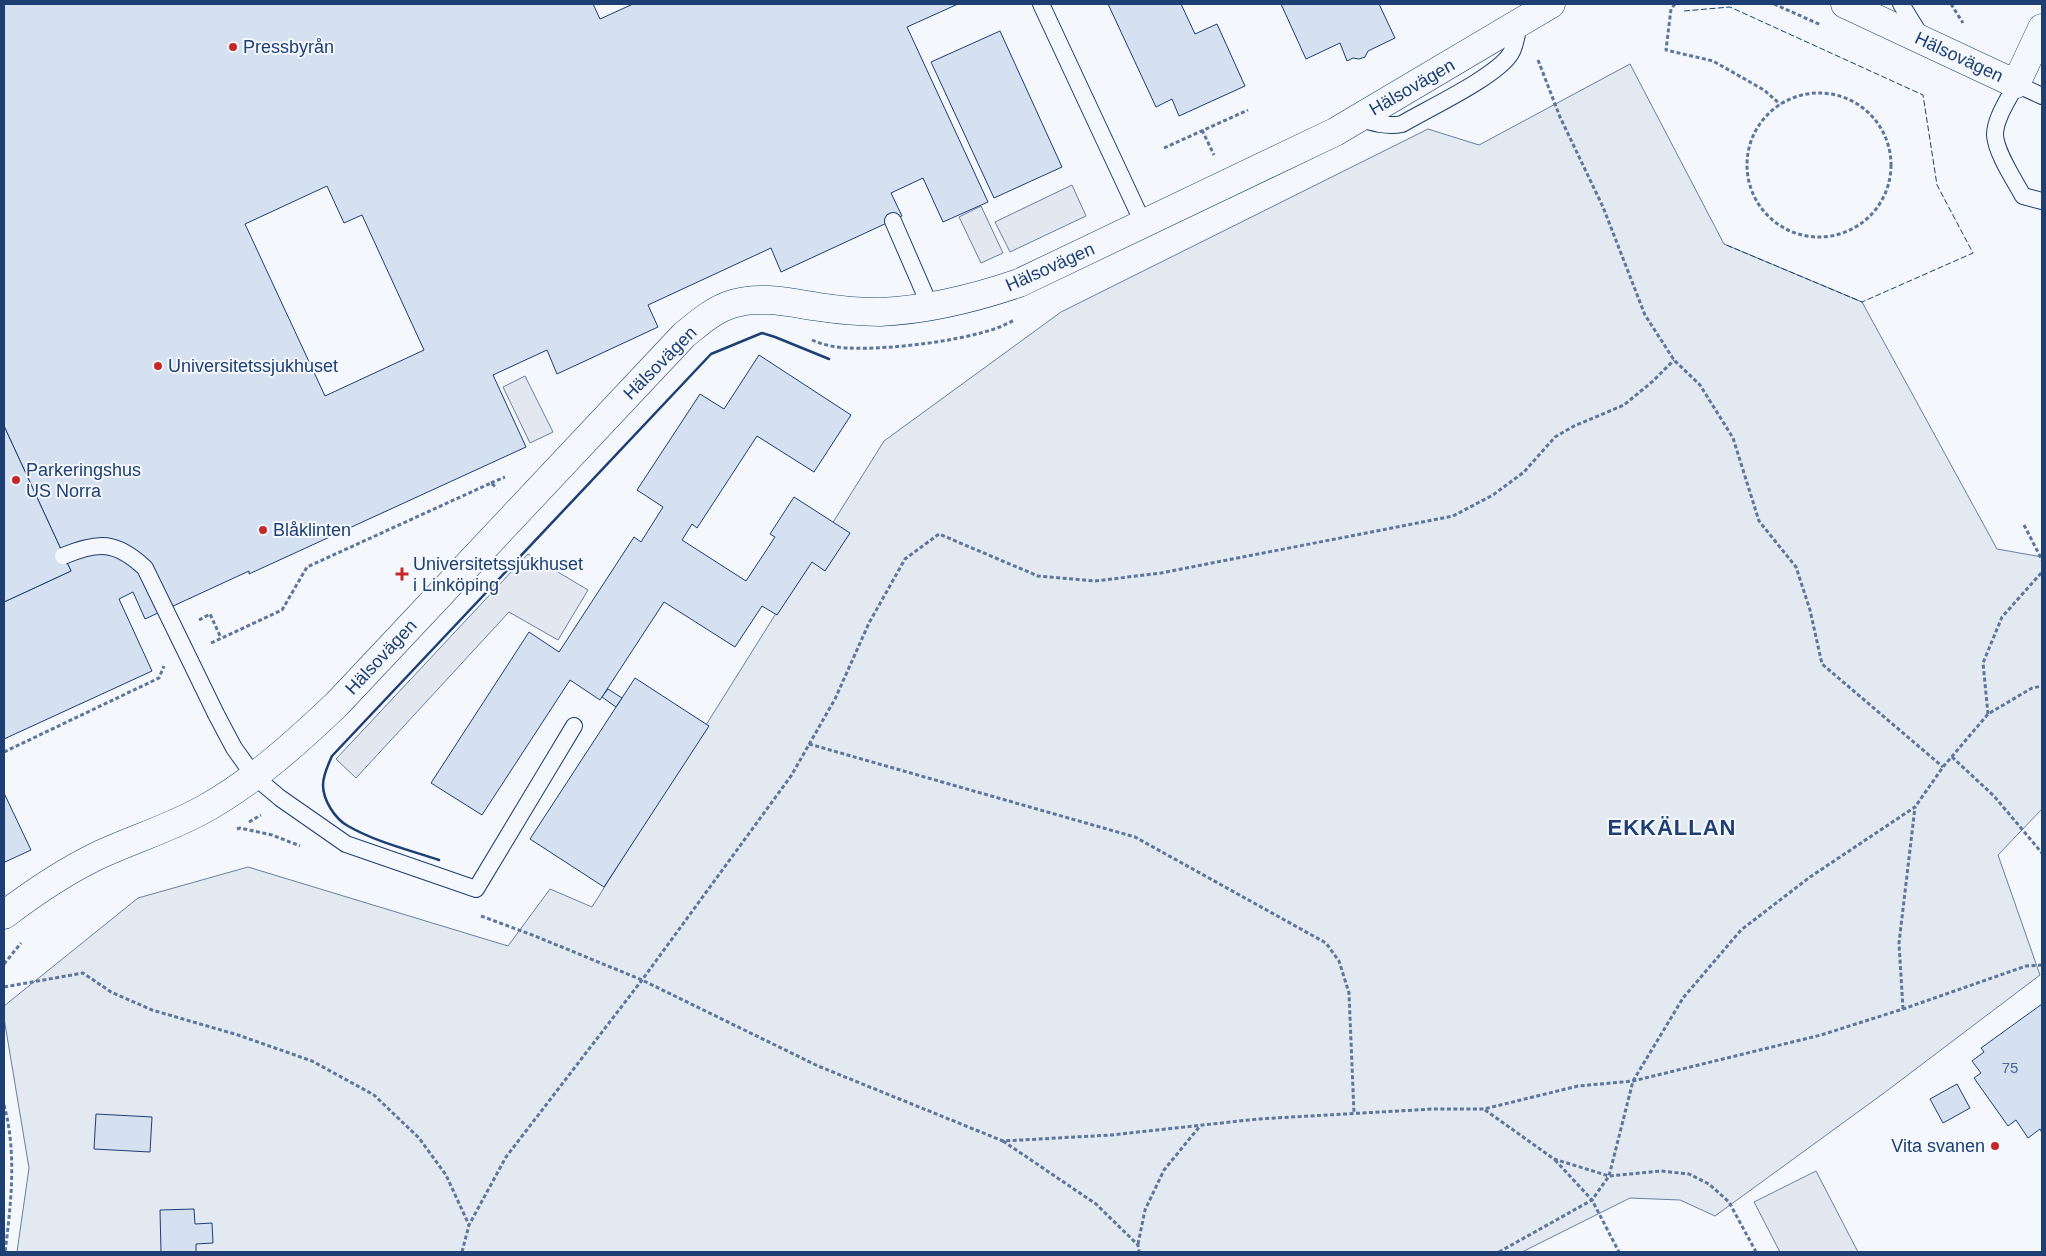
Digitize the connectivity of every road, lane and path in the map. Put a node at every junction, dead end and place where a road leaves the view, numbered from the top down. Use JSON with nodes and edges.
{"nodes":[{"id":1,"x":1041,"y":4,"type":"edge"},
{"id":2,"x":1551,"y":4,"type":"edge"},
{"id":3,"x":1675,"y":4,"type":"edge"},
{"id":4,"x":1845,"y":4,"type":"edge"},
{"id":5,"x":1901,"y":4,"type":"edge"},
{"id":6,"x":1519,"y":23,"type":"junction"},
{"id":7,"x":2042,"y":28,"type":"edge"},
{"id":8,"x":1923,"y":40,"type":"junction"},
{"id":9,"x":2016,"y":84,"type":"junction"},
{"id":10,"x":2042,"y":96,"type":"edge"},
{"id":11,"x":1780,"y":104,"type":"junction"},
{"id":12,"x":1248,"y":110,"type":"dead end"},
{"id":13,"x":1202,"y":130,"type":"junction"},
{"id":14,"x":1164,"y":148,"type":"dead end"},
{"id":15,"x":1217,"y":162,"type":"dead end"},
{"id":16,"x":2042,"y":201,"type":"edge"},
{"id":17,"x":893,"y":221,"type":"dead end"},
{"id":18,"x":1144,"y":225,"type":"junction"},
{"id":19,"x":930,"y":306,"type":"junction"},
{"id":20,"x":1674,"y":360,"type":"junction"},
{"id":21,"x":520,"y":509,"type":"junction"},
{"id":22,"x":2024,"y":525,"type":"dead end"},
{"id":23,"x":63,"y":556,"type":"dead end"},
{"id":24,"x":2042,"y":560,"type":"edge"},
{"id":25,"x":2042,"y":572,"type":"edge"},
{"id":26,"x":198,"y":620,"type":"dead end"},
{"id":27,"x":221,"y":638,"type":"junction"},
{"id":28,"x":205,"y":646,"type":"dead end"},
{"id":29,"x":164,"y":664,"type":"dead end"},
{"id":30,"x":2042,"y":686,"type":"edge"},
{"id":31,"x":1988,"y":714,"type":"junction"},
{"id":32,"x":574,"y":726,"type":"dead end"},
{"id":33,"x":810,"y":744,"type":"junction"},
{"id":34,"x":4,"y":752,"type":"edge"},
{"id":35,"x":1952,"y":757,"type":"junction"},
{"id":36,"x":1944,"y":767,"type":"junction"},
{"id":37,"x":254,"y":776,"type":"junction"},
{"id":38,"x":1915,"y":807,"type":"junction"},
{"id":39,"x":231,"y":831,"type":"dead end"},
{"id":40,"x":308,"y":849,"type":"dead end"},
{"id":41,"x":2042,"y":852,"type":"edge"},
{"id":42,"x":4,"y":915,"type":"edge"},
{"id":43,"x":480,"y":915,"type":"dead end"},
{"id":44,"x":25,"y":940,"type":"dead end"},
{"id":45,"x":4,"y":964,"type":"edge"},
{"id":46,"x":2042,"y":965,"type":"edge"},
{"id":47,"x":642,"y":980,"type":"junction"},
{"id":48,"x":4,"y":987,"type":"edge"},
{"id":49,"x":1903,"y":1010,"type":"junction"},
{"id":50,"x":1632,"y":1081,"type":"junction"},
{"id":51,"x":4,"y":1105,"type":"edge"},
{"id":52,"x":1484,"y":1109,"type":"junction"},
{"id":53,"x":1354,"y":1113,"type":"junction"},
{"id":54,"x":1200,"y":1126,"type":"junction"},
{"id":55,"x":1003,"y":1141,"type":"junction"},
{"id":56,"x":1554,"y":1159,"type":"junction"},
{"id":57,"x":1609,"y":1176,"type":"junction"},
{"id":58,"x":1592,"y":1200,"type":"junction"},
{"id":59,"x":469,"y":1224,"type":"junction"},
{"id":60,"x":1138,"y":1245,"type":"junction"},
{"id":61,"x":5,"y":1252,"type":"edge"},
{"id":62,"x":462,"y":1252,"type":"edge"},
{"id":63,"x":1139,"y":1252,"type":"edge"},
{"id":64,"x":1499,"y":1252,"type":"edge"},
{"id":65,"x":1619,"y":1252,"type":"edge"},
{"id":66,"x":1756,"y":1252,"type":"edge"}],
"edges":[{"from":1,"to":18,"type":"lane"},
{"from":2,"to":6,"type":"street","name":"Hälsovägen"},
{"from":3,"to":11,"type":"path"},
{"from":4,"to":8,"type":"street","name":"Hälsovägen"},
{"from":5,"to":8,"type":"lane"},
{"from":6,"to":18,"type":"street","name":"Hälsovägen"},
{"from":6,"to":20,"type":"path"},
{"from":7,"to":9,"type":"street","name":"Hälsovägen"},
{"from":8,"to":9,"type":"street","name":"Hälsovägen"},
{"from":9,"to":10,"type":"lane"},
{"from":9,"to":16,"type":"lane"},
{"from":11,"to":11,"type":"path"},
{"from":12,"to":13,"type":"path"},
{"from":13,"to":14,"type":"path"},
{"from":13,"to":15,"type":"path"},
{"from":17,"to":19,"type":"lane"},
{"from":18,"to":19,"type":"street","name":"Hälsovägen"},
{"from":19,"to":21,"type":"street","name":"Hälsovägen"},
{"from":20,"to":33,"type":"path"},
{"from":20,"to":36,"type":"path"},
{"from":21,"to":27,"type":"path"},
{"from":21,"to":37,"type":"street","name":"Hälsovägen"},
{"from":22,"to":24,"type":"path"},
{"from":23,"to":37,"type":"lane","bridge":true},
{"from":25,"to":31,"type":"path"},
{"from":26,"to":27,"type":"path"},
{"from":27,"to":28,"type":"path"},
{"from":29,"to":34,"type":"path"},
{"from":30,"to":31,"type":"path"},
{"from":31,"to":35,"type":"path"},
{"from":32,"to":37,"type":"lane"},
{"from":33,"to":47,"type":"path"},
{"from":33,"to":53,"type":"path"},
{"from":35,"to":36,"type":"path"},
{"from":35,"to":41,"type":"path"},
{"from":36,"to":38,"type":"path"},
{"from":37,"to":42,"type":"street","name":"Hälsovägen"},
{"from":38,"to":49,"type":"path"},
{"from":38,"to":50,"type":"path"},
{"from":39,"to":40,"type":"path"},
{"from":43,"to":47,"type":"path"},
{"from":44,"to":45,"type":"path"},
{"from":46,"to":49,"type":"path"},
{"from":47,"to":55,"type":"path"},
{"from":47,"to":59,"type":"path"},
{"from":48,"to":59,"type":"path"},
{"from":49,"to":50,"type":"path"},
{"from":50,"to":52,"type":"path"},
{"from":50,"to":57,"type":"path"},
{"from":51,"to":61,"type":"path"},
{"from":52,"to":53,"type":"path"},
{"from":52,"to":56,"type":"path"},
{"from":53,"to":54,"type":"path"},
{"from":54,"to":55,"type":"path"},
{"from":54,"to":60,"type":"path"},
{"from":55,"to":60,"type":"path"},
{"from":56,"to":57,"type":"path"},
{"from":56,"to":58,"type":"path"},
{"from":57,"to":58,"type":"path"},
{"from":57,"to":66,"type":"path"},
{"from":58,"to":64,"type":"path"},
{"from":58,"to":65,"type":"path"},
{"from":59,"to":62,"type":"path"},
{"from":60,"to":63,"type":"path"}]}
